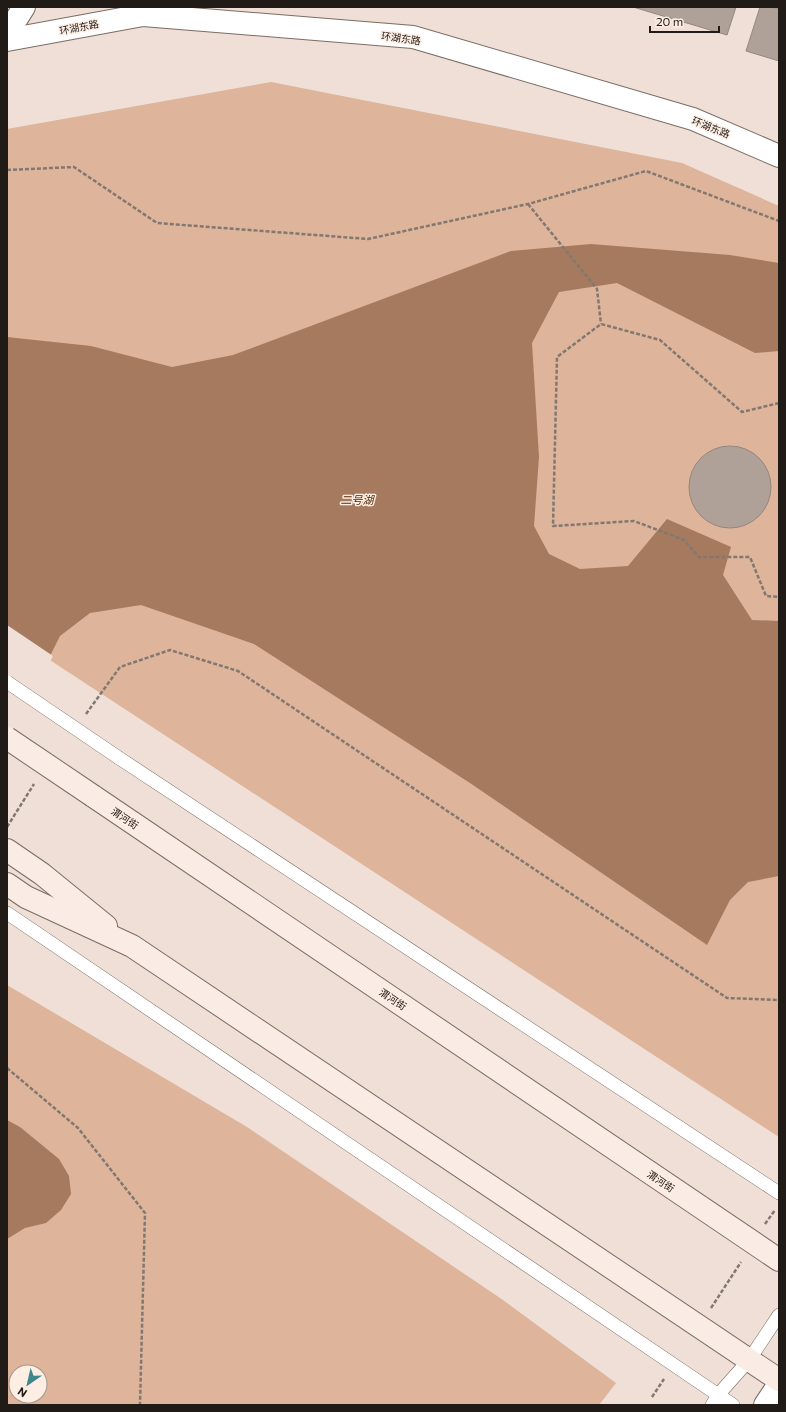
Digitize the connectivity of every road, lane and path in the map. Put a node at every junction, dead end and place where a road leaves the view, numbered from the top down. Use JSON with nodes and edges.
{"nodes":[{"id":1,"x":24,"y":7,"type":"edge"},
{"id":2,"x":7,"y":34,"type":"edge"},
{"id":3,"x":7,"y":40,"type":"edge"},
{"id":4,"x":779,"y":156,"type":"edge"},
{"id":5,"x":7,"y":170,"type":"edge"},
{"id":6,"x":528,"y":204,"type":"junction"},
{"id":7,"x":779,"y":221,"type":"edge"},
{"id":8,"x":601,"y":324,"type":"junction"},
{"id":9,"x":779,"y":403,"type":"edge"},
{"id":10,"x":779,"y":598,"type":"edge"},
{"id":11,"x":120,"y":667,"type":"dead end"},
{"id":12,"x":7,"y":682,"type":"edge"},
{"id":13,"x":7,"y":738,"type":"edge"},
{"id":14,"x":7,"y":850,"type":"edge"},
{"id":15,"x":7,"y":884,"type":"edge"},
{"id":16,"x":10,"y":915,"type":"edge"},
{"id":17,"x":132,"y":946,"type":"junction"},
{"id":18,"x":779,"y":1000,"type":"edge"},
{"id":19,"x":7,"y":1068,"type":"edge"},
{"id":20,"x":779,"y":1193,"type":"edge"},
{"id":21,"x":779,"y":1204,"type":"edge"},
{"id":22,"x":753,"y":1243,"type":"junction"},
{"id":23,"x":779,"y":1260,"type":"edge"},
{"id":24,"x":779,"y":1315,"type":"edge"},
{"id":25,"x":699,"y":1326,"type":"junction"},
{"id":26,"x":749,"y":1360,"type":"junction"},
{"id":27,"x":673,"y":1365,"type":"junction"},
{"id":28,"x":779,"y":1380,"type":"edge"},
{"id":29,"x":779,"y":1384,"type":"edge"},
{"id":30,"x":652,"y":1397,"type":"dead end"},
{"id":31,"x":715,"y":1400,"type":"edge"},
{"id":32,"x":140,"y":1405,"type":"edge"},
{"id":33,"x":733,"y":1405,"type":"edge"},
{"id":34,"x":765,"y":1405,"type":"edge"}],
"edges":[{"from":1,"to":2,"type":"street"},
{"from":3,"to":4,"type":"street","name":"环湖东路"},
{"from":5,"to":6,"type":"path"},
{"from":6,"to":7,"type":"path"},
{"from":6,"to":8,"type":"path"},
{"from":8,"to":9,"type":"path"},
{"from":8,"to":10,"type":"path"},
{"from":11,"to":18,"type":"path"},
{"from":12,"to":20,"type":"lane","bridge":true},
{"from":13,"to":22,"type":"main road","name":"渭河街","bridge":true},
{"from":14,"to":17,"type":"main road"},
{"from":15,"to":17,"type":"main road"},
{"from":16,"to":27,"type":"lane"},
{"from":17,"to":25,"type":"main road"},
{"from":19,"to":32,"type":"path"},
{"from":21,"to":22,"type":"path"},
{"from":22,"to":23,"type":"main road","name":"渭河街"},
{"from":22,"to":25,"type":"path"},
{"from":24,"to":26,"type":"lane"},
{"from":25,"to":26,"type":"main road"},
{"from":26,"to":28,"type":"main road"},
{"from":26,"to":31,"type":"lane"},
{"from":27,"to":30,"type":"path"},
{"from":27,"to":31,"type":"lane"},
{"from":29,"to":34,"type":"street"},
{"from":31,"to":33,"type":"lane"}]}
